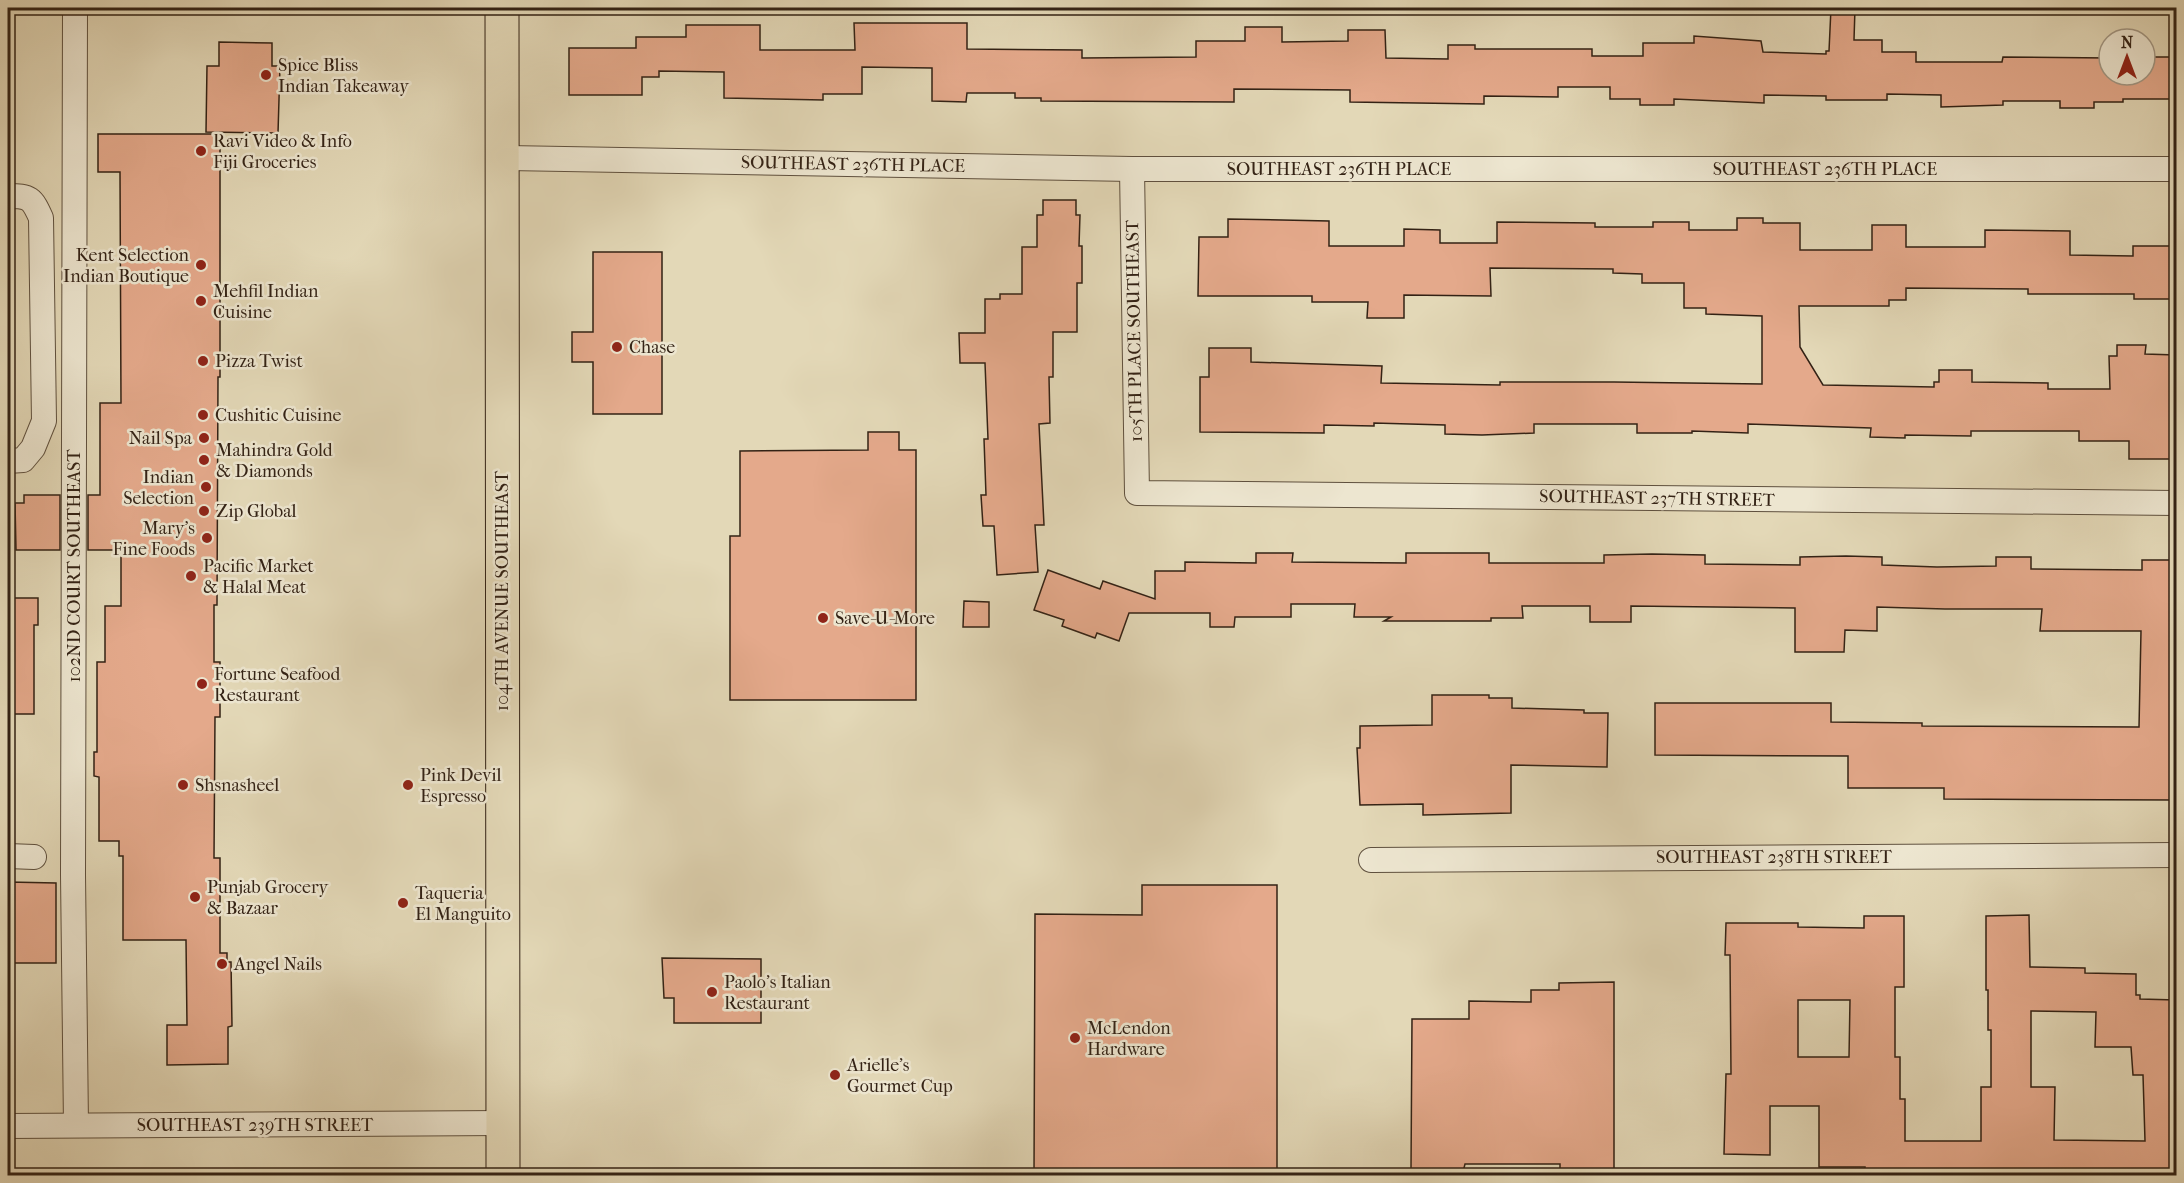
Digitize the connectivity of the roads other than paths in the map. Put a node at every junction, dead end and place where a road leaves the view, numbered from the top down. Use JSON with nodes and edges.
{"nodes":[{"id":1,"x":75,"y":8,"type":"edge"},
{"id":2,"x":502,"y":8,"type":"edge"},
{"id":3,"x":501,"y":158,"type":"junction"},
{"id":4,"x":1132,"y":169,"type":"junction"},
{"id":5,"x":2176,"y":169,"type":"edge"},
{"id":6,"x":8,"y":196,"type":"edge"},
{"id":7,"x":8,"y":461,"type":"edge"},
{"id":8,"x":1137,"y":493,"type":"joint"},
{"id":9,"x":2176,"y":503,"type":"edge"},
{"id":10,"x":2176,"y":855,"type":"edge"},
{"id":11,"x":8,"y":856,"type":"edge"},
{"id":12,"x":34,"y":857,"type":"dead end"},
{"id":13,"x":1371,"y":860,"type":"dead end"},
{"id":14,"x":503,"y":1123,"type":"junction"},
{"id":15,"x":76,"y":1125,"type":"junction"},
{"id":16,"x":8,"y":1126,"type":"edge"},
{"id":17,"x":503,"y":1176,"type":"edge"}],
"edges":[{"from":1,"to":15,"type":"street","name":"102ND COURT SOUTHEAST"},
{"from":2,"to":3,"type":"main road","name":"104TH AVENUE SOUTHEAST"},
{"from":3,"to":4,"type":"street","name":"SOUTHEAST 236TH PLACE"},
{"from":3,"to":14,"type":"main road","name":"104TH AVENUE SOUTHEAST"},
{"from":4,"to":5,"type":"street","name":"SOUTHEAST 236TH PLACE"},
{"from":4,"to":8,"type":"street","name":"105TH PLACE SOUTHEAST"},
{"from":6,"to":7,"type":"street"},
{"from":8,"to":9,"type":"street","name":"SOUTHEAST 237TH STREET"},
{"from":10,"to":13,"type":"street","name":"SOUTHEAST 238TH STREET"},
{"from":11,"to":12,"type":"street"},
{"from":14,"to":15,"type":"street","name":"SOUTHEAST 239TH STREET"},
{"from":14,"to":17,"type":"main road","name":"104TH AVENUE SOUTHEAST"},
{"from":15,"to":16,"type":"street","name":"SOUTHEAST 239TH STREET"}]}
